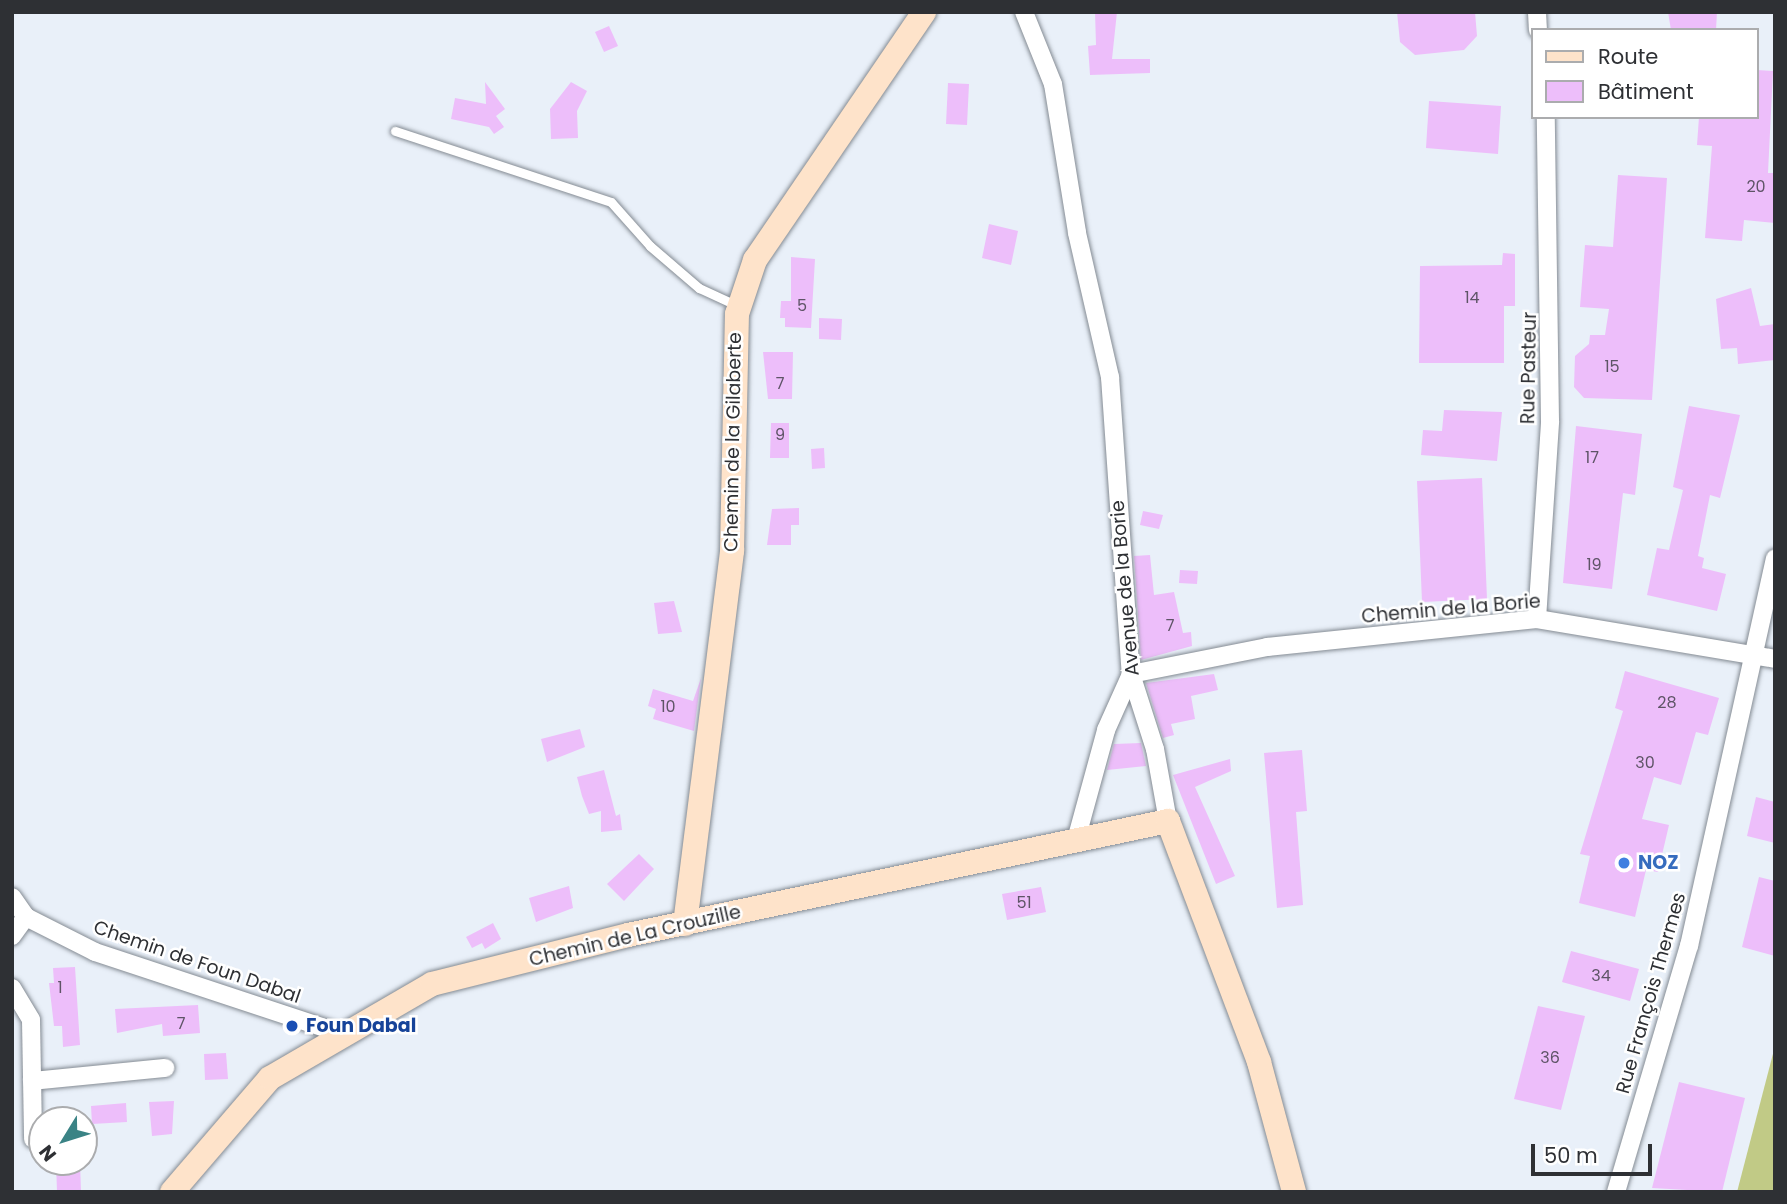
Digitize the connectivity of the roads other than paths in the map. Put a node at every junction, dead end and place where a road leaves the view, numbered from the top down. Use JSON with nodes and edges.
{"nodes":[{"id":1,"x":924,"y":12,"type":"edge"},
{"id":2,"x":1024,"y":12,"type":"edge"},
{"id":3,"x":1546,"y":119,"type":"edge"},
{"id":4,"x":395,"y":131,"type":"dead end"},
{"id":5,"x":739,"y":306,"type":"junction"},
{"id":6,"x":1775,"y":558,"type":"edge"},
{"id":7,"x":1537,"y":618,"type":"junction"},
{"id":8,"x":1766,"y":658,"type":"edge"},
{"id":9,"x":1131,"y":674,"type":"junction"},
{"id":10,"x":1168,"y":821,"type":"junction"},
{"id":11,"x":1076,"y":840,"type":"junction"},
{"id":12,"x":12,"y":897,"type":"edge"},
{"id":13,"x":26,"y":917,"type":"junction"},
{"id":14,"x":685,"y":924,"type":"junction"},
{"id":15,"x":12,"y":936,"type":"edge"},
{"id":16,"x":12,"y":988,"type":"edge"},
{"id":17,"x":340,"y":1033,"type":"junction"},
{"id":18,"x":165,"y":1068,"type":"dead end"},
{"id":19,"x":32,"y":1081,"type":"junction"},
{"id":20,"x":32,"y":1106,"type":"edge"},
{"id":21,"x":172,"y":1192,"type":"edge"},
{"id":22,"x":1294,"y":1192,"type":"edge"},
{"id":23,"x":1616,"y":1192,"type":"edge"}],
"edges":[{"from":1,"to":5,"type":"street","name":"Chemin de la Gilaberte"},
{"from":2,"to":9,"type":"street","name":"Avenue de la Borie"},
{"from":3,"to":7,"type":"street","name":"Rue Pasteur"},
{"from":4,"to":5,"type":"lane"},
{"from":5,"to":14,"type":"street","name":"Chemin de la Gilaberte"},
{"from":6,"to":8,"type":"street","name":"Rue François Thermes"},
{"from":7,"to":8,"type":"street","name":"Chemin de la Borie"},
{"from":7,"to":9,"type":"street","name":"Chemin de la Borie"},
{"from":8,"to":23,"type":"street","name":"Rue François Thermes"},
{"from":9,"to":10,"type":"street","name":"Avenue de la Borie"},
{"from":9,"to":11,"type":"street"},
{"from":10,"to":11,"type":"street","name":"Chemin de La Crouzille"},
{"from":10,"to":22,"type":"street","name":"Avenue de la Borie"},
{"from":11,"to":14,"type":"street","name":"Chemin de La Crouzille"},
{"from":12,"to":13,"type":"street","name":"Chemin de Foun Dabal"},
{"from":13,"to":15,"type":"street"},
{"from":13,"to":17,"type":"street","name":"Chemin de Foun Dabal"},
{"from":14,"to":17,"type":"street","name":"Chemin de La Crouzille"},
{"from":16,"to":19,"type":"street"},
{"from":17,"to":21,"type":"street","name":"Chemin de La Crouzille"},
{"from":18,"to":19,"type":"street"},
{"from":19,"to":20,"type":"street"}]}
